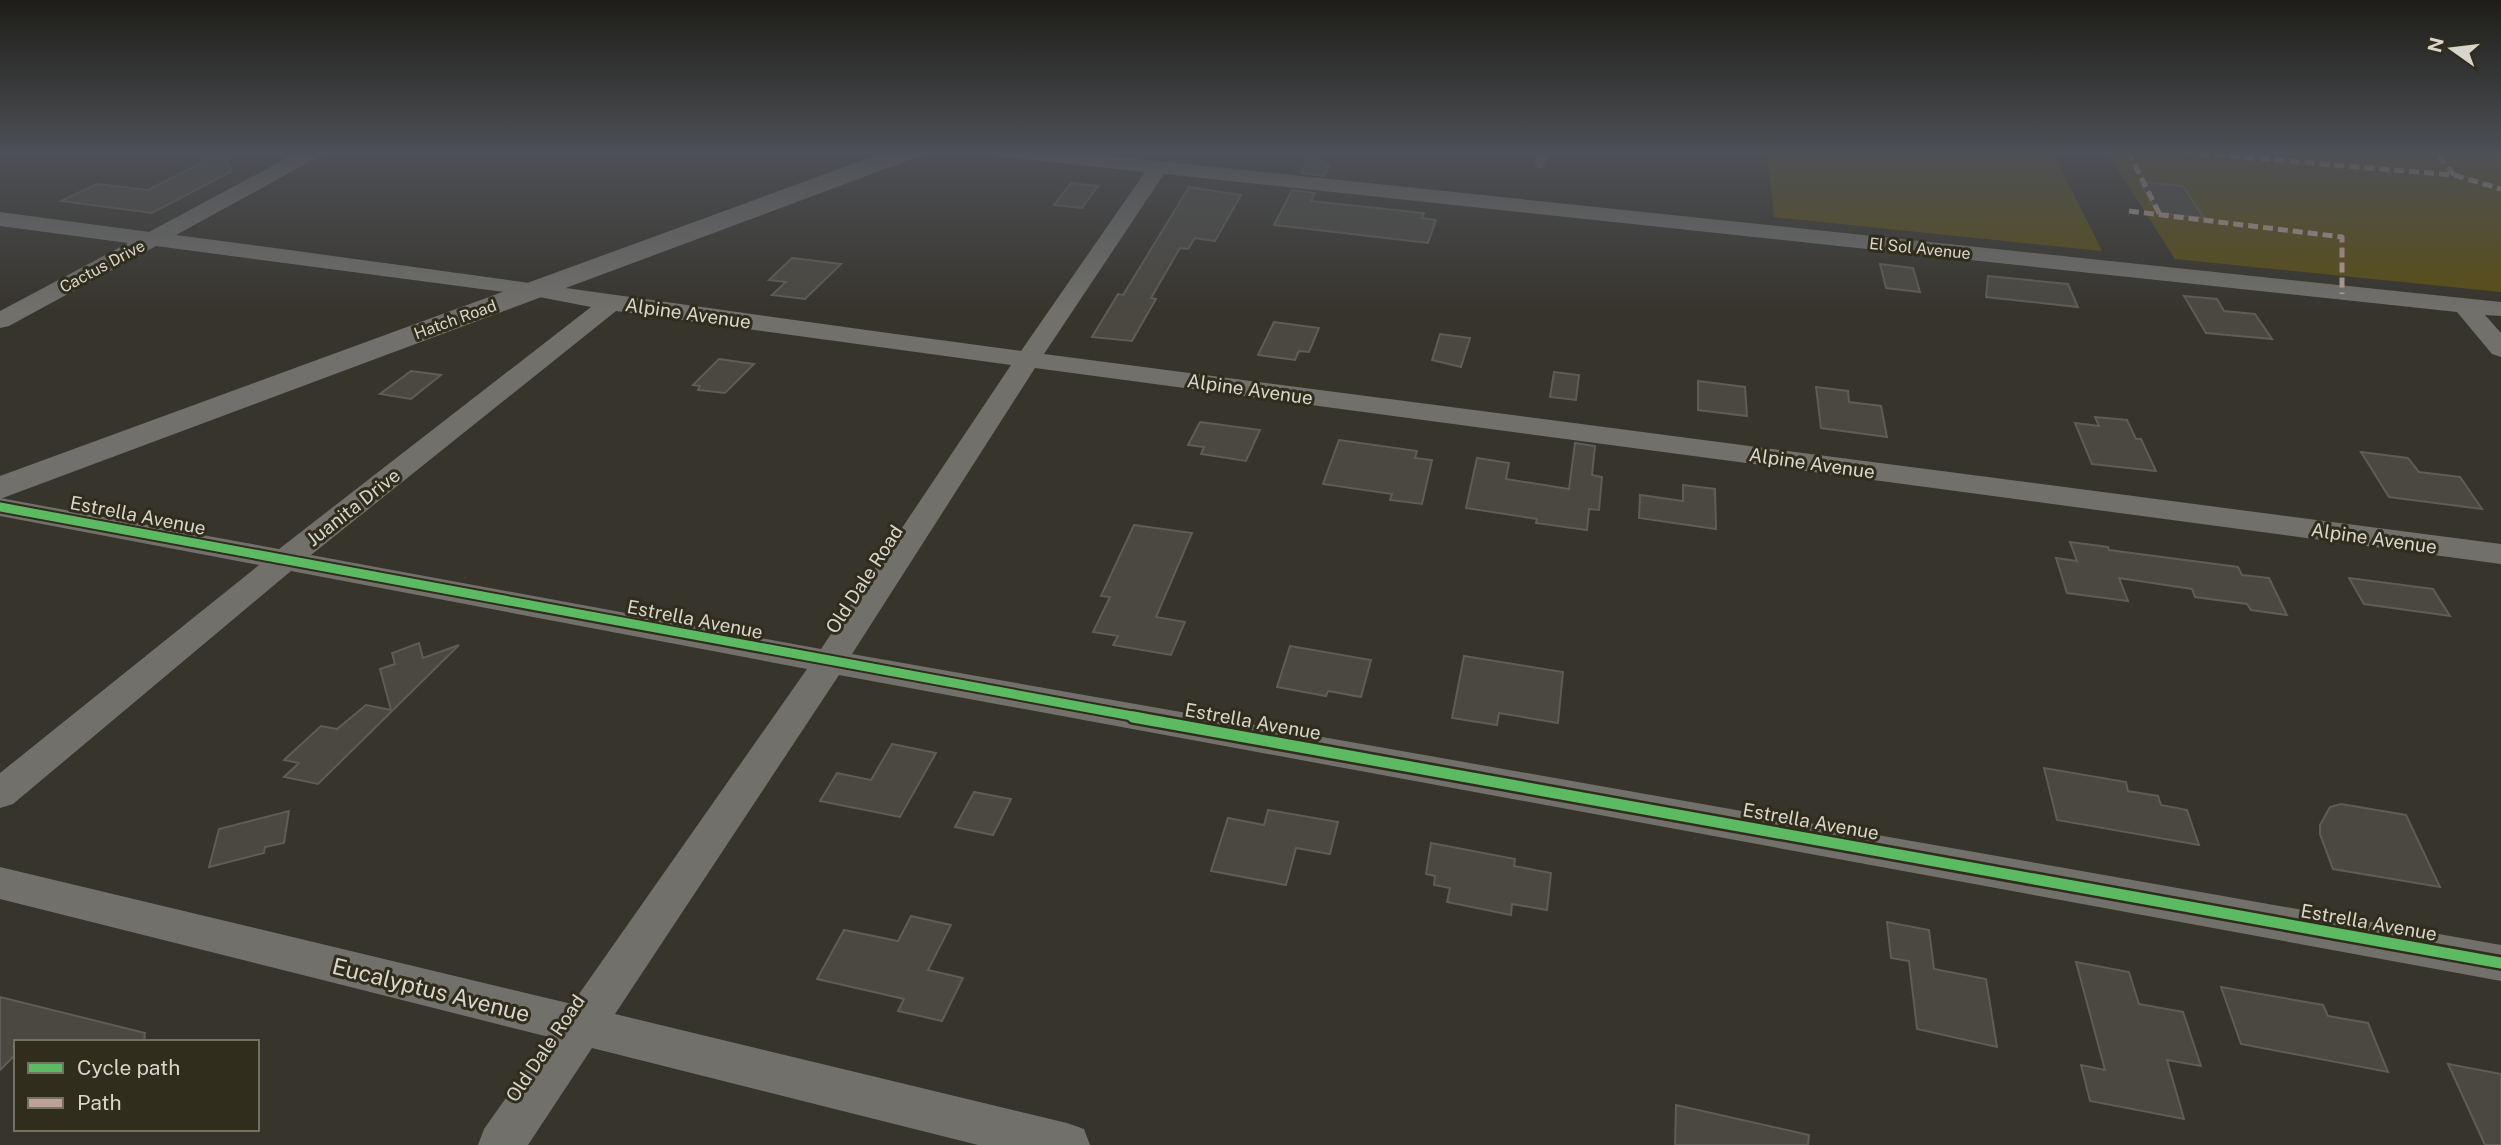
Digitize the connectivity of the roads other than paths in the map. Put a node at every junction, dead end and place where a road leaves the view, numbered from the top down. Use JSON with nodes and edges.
{"nodes":[{"id":1,"x":217,"y":204,"type":"edge"},
{"id":2,"x":765,"y":204,"type":"edge"},
{"id":3,"x":1133,"y":204,"type":"edge"},
{"id":4,"x":1498,"y":204,"type":"edge"},
{"id":5,"x":0,"y":219,"type":"edge"},
{"id":6,"x":152,"y":240,"type":"junction"},
{"id":7,"x":534,"y":289,"type":"junction"},
{"id":8,"x":611,"y":303,"type":"junction"},
{"id":9,"x":2464,"y":305,"type":"junction"},
{"id":10,"x":2501,"y":309,"type":"edge"},
{"id":11,"x":0,"y":321,"type":"edge"},
{"id":12,"x":2501,"y":349,"type":"edge"},
{"id":13,"x":1028,"y":359,"type":"junction"},
{"id":14,"x":0,"y":488,"type":"edge"},
{"id":15,"x":0,"y":507,"type":"edge"},
{"id":16,"x":2501,"y":554,"type":"edge"},
{"id":17,"x":285,"y":560,"type":"junction"},
{"id":18,"x":830,"y":662,"type":"junction"},
{"id":19,"x":0,"y":793,"type":"edge"},
{"id":20,"x":0,"y":883,"type":"edge"},
{"id":21,"x":2501,"y":963,"type":"edge"},
{"id":22,"x":580,"y":1027,"type":"junction"},
{"id":23,"x":501,"y":1145,"type":"edge"},
{"id":24,"x":1067,"y":1145,"type":"edge"}],
"edges":[{"from":1,"to":6,"type":"street","name":"Cactus Drive"},
{"from":2,"to":7,"type":"street","name":"Hatch Road"},
{"from":3,"to":13,"type":"street","name":"Old Dale Road"},
{"from":4,"to":9,"type":"street","name":"El Sol Avenue"},
{"from":5,"to":6,"type":"street","name":"Alpine Avenue"},
{"from":6,"to":7,"type":"street","name":"Alpine Avenue"},
{"from":6,"to":11,"type":"street","name":"Cactus Drive"},
{"from":7,"to":8,"type":"street","name":"Alpine Avenue"},
{"from":7,"to":14,"type":"street","name":"Hatch Road"},
{"from":8,"to":13,"type":"street","name":"Alpine Avenue"},
{"from":8,"to":17,"type":"street","name":"Juanita Drive"},
{"from":9,"to":10,"type":"street","name":"El Sol Avenue"},
{"from":9,"to":12,"type":"street"},
{"from":13,"to":16,"type":"street","name":"Alpine Avenue"},
{"from":13,"to":18,"type":"street","name":"Old Dale Road"},
{"from":15,"to":17,"type":"street","name":"Estrella Avenue"},
{"from":17,"to":18,"type":"street","name":"Estrella Avenue"},
{"from":17,"to":19,"type":"street","name":"Juanita Drive"},
{"from":18,"to":21,"type":"street","name":"Estrella Avenue"},
{"from":18,"to":22,"type":"street","name":"Old Dale Road"},
{"from":20,"to":22,"type":"street","name":"Eucalyptus Avenue"},
{"from":22,"to":23,"type":"street","name":"Old Dale Road"},
{"from":22,"to":24,"type":"street","name":"Eucalyptus Avenue"}]}
